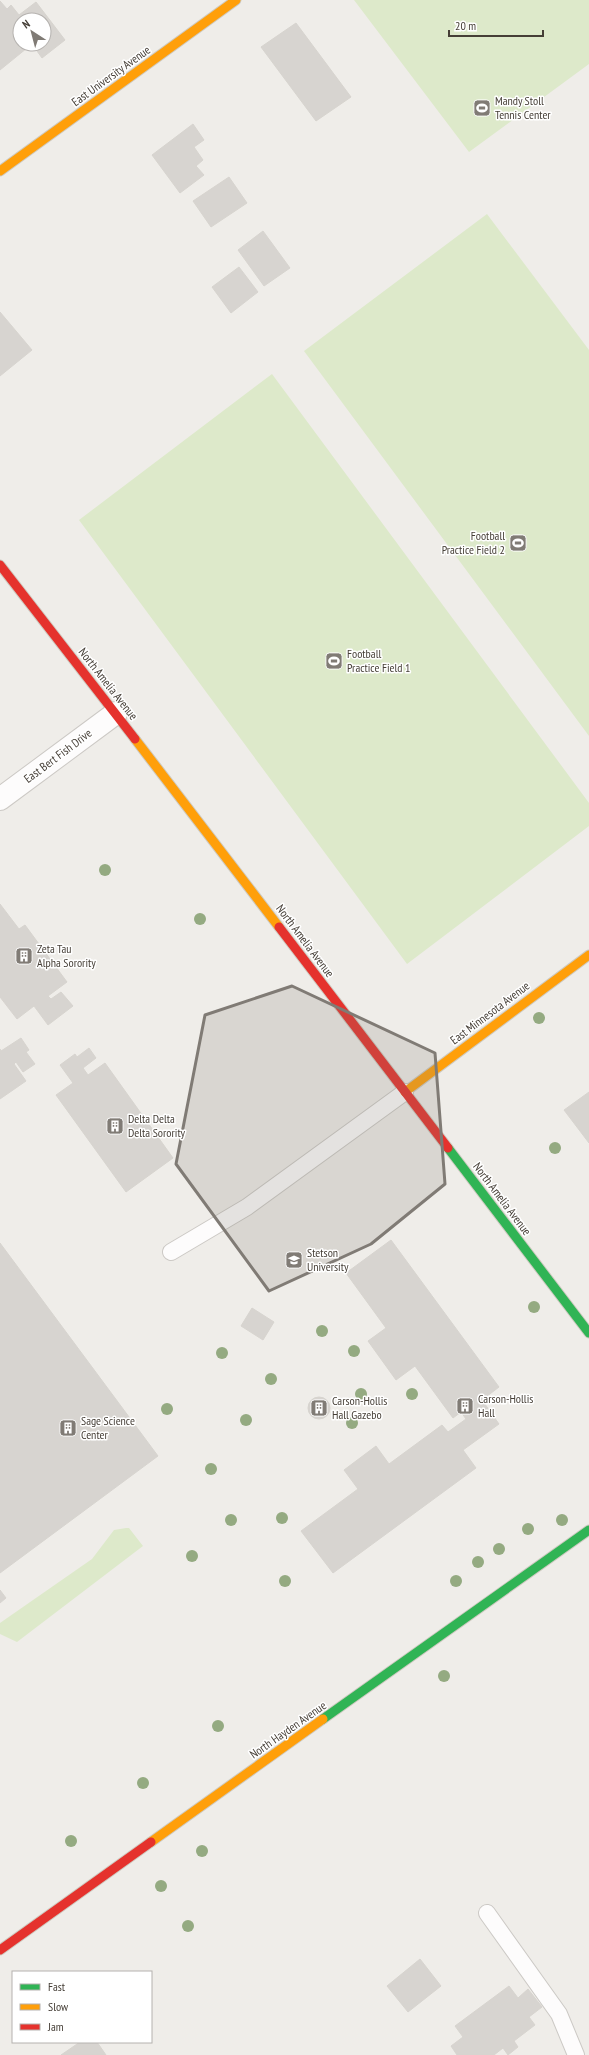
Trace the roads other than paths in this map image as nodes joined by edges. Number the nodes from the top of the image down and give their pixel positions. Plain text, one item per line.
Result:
1 (227, 2) edge
2 (0, 171) edge
3 (0, 565) edge
4 (116, 713) junction
5 (0, 799) edge
6 (589, 955) edge
7 (405, 1092) junction
8 (171, 1252) dead end
9 (589, 1333) edge
10 (589, 1530) edge
11 (487, 1913) dead end
12 (0, 1950) edge
13 (576, 2055) edge

1 - 2 street, East University Avenue
3 - 4 street, North Amelia Avenue
4 - 5 street, East Bert Fish Drive
4 - 7 street, North Amelia Avenue
6 - 7 street, East Minnesota Avenue
7 - 8 lane
7 - 9 street, North Amelia Avenue
10 - 12 street, North Hayden Avenue
11 - 13 lane

